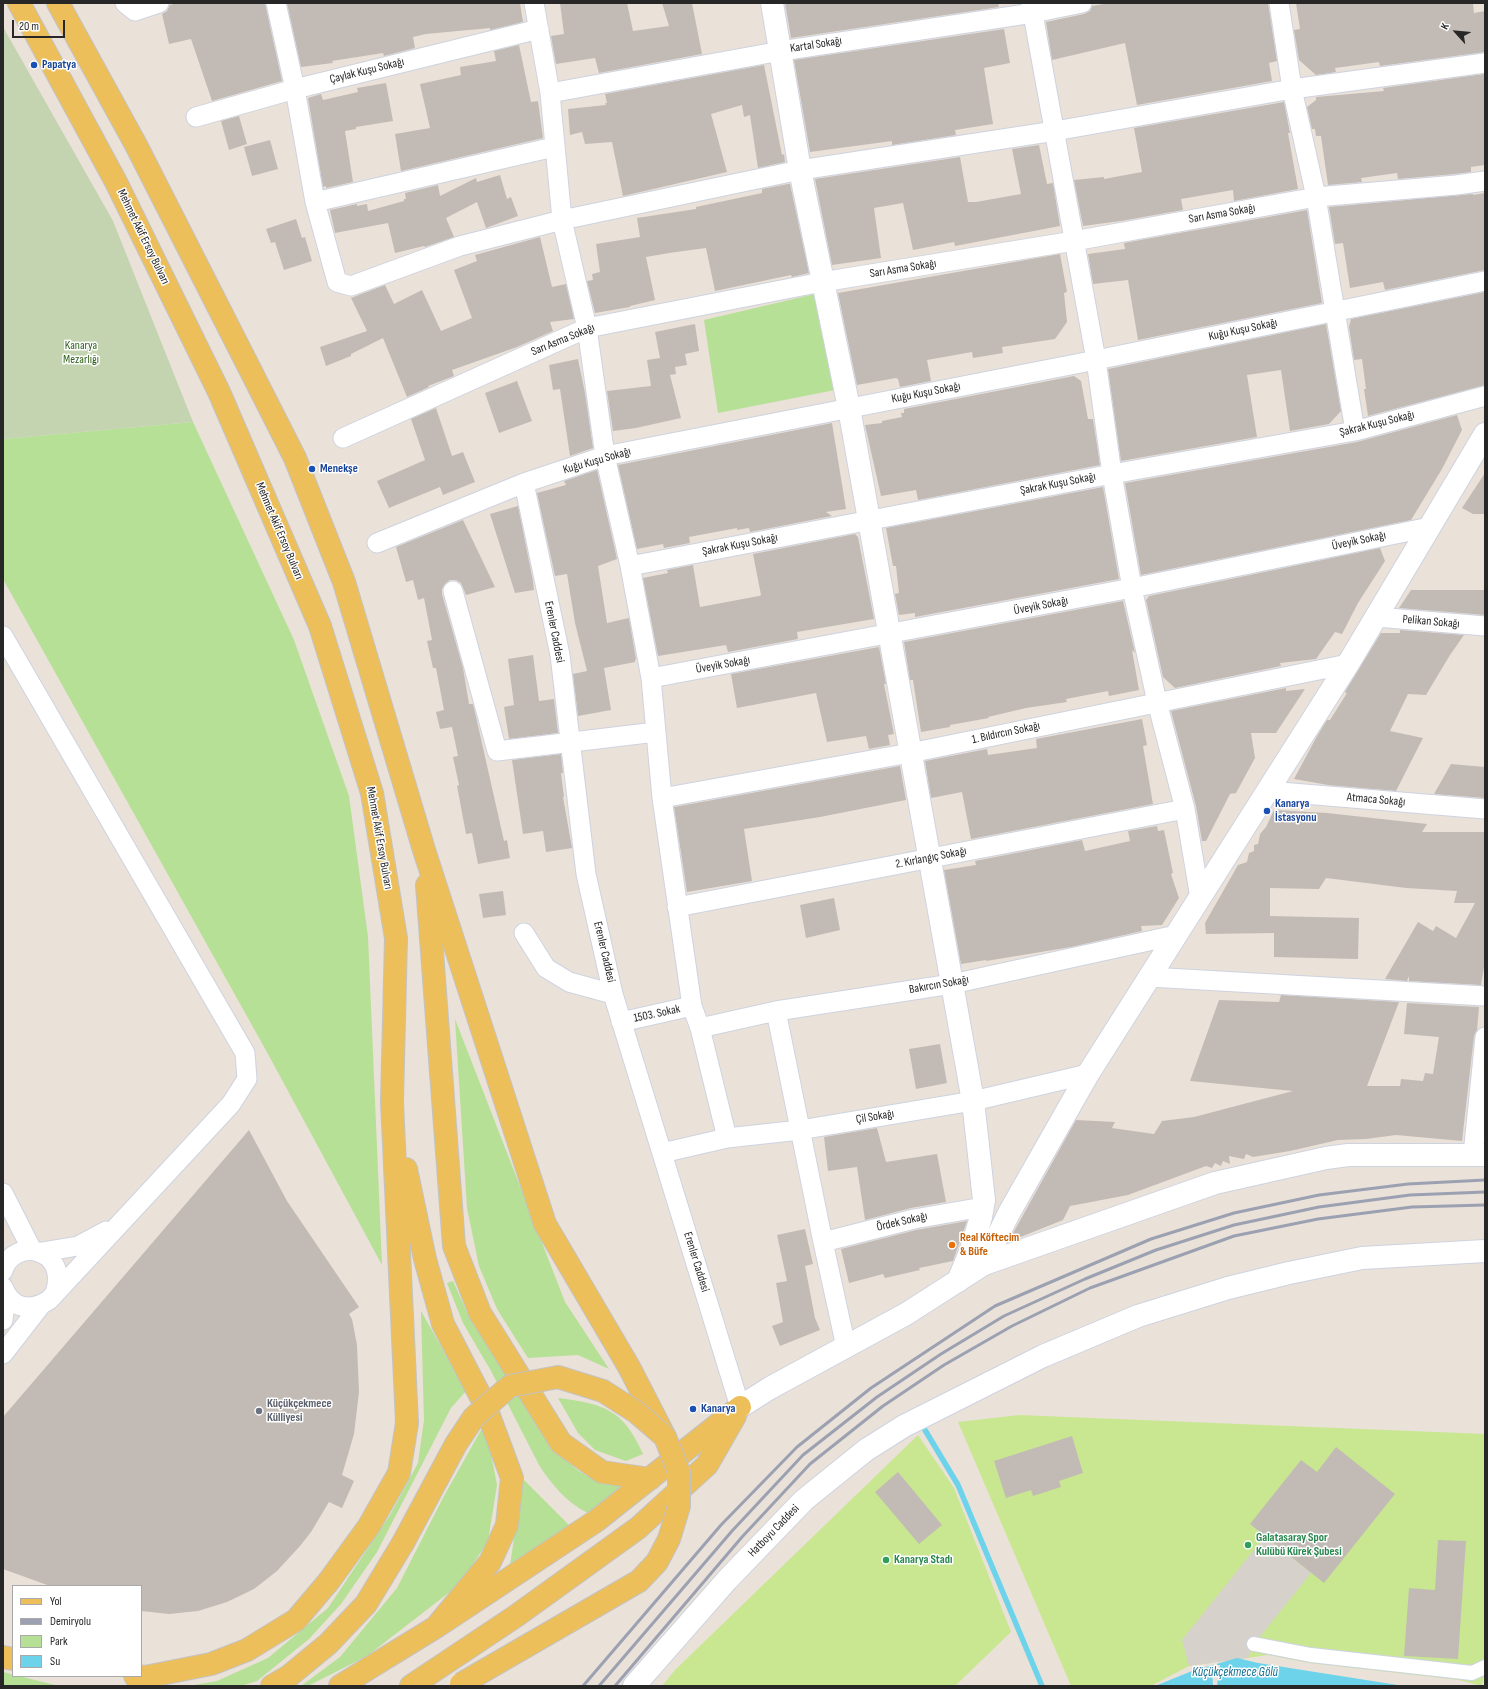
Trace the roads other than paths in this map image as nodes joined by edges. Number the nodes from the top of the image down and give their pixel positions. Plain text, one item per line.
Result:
1 (19, 3) edge
2 (58, 3) edge
3 (126, 3) edge
4 (160, 3) edge
5 (276, 3) edge
6 (534, 3) edge
7 (772, 3) edge
8 (1082, 3) edge
9 (1279, 3) edge
10 (1032, 8) edge
11 (538, 29) junction
12 (781, 51) junction
13 (1485, 63) edge
14 (295, 89) junction
15 (1292, 89) junction
16 (550, 93) junction
17 (196, 117) dead end
18 (1055, 131) junction
19 (554, 147) junction
20 (800, 170) junction
21 (1485, 181) edge
22 (1316, 197) junction
23 (315, 202) junction
24 (562, 220) junction
25 (1074, 241) junction
26 (1485, 281) edge
27 (822, 282) junction
28 (1336, 311) junction
29 (587, 328) junction
30 (1096, 360) junction
31 (1485, 396) edge
32 (848, 408) junction
33 (1355, 431) junction
34 (1485, 434) edge
35 (343, 438) dead end
36 (605, 456) junction
37 (1112, 474) junction
38 (524, 483) junction
39 (869, 521) junction
40 (1430, 526) junction
41 (377, 543) dead end
42 (630, 566) junction
43 (1132, 588) junction
44 (453, 591) dead end
45 (1376, 617) junction
46 (1485, 626) edge
47 (889, 635) junction
48 (3, 636) edge
49 (1348, 664) junction
50 (651, 678) junction
51 (1157, 702) junction
52 (656, 732) junction
53 (570, 743) junction
54 (910, 752) junction
55 (1268, 791) junction
56 (662, 798) junction
57 (1185, 809) junction
58 (1485, 809) edge
59 (424, 850) junction
60 (929, 858) junction
61 (1200, 898) junction
62 (678, 907) junction
63 (524, 933) dead end
64 (1176, 934) junction
65 (1149, 977) junction
66 (952, 984) junction
67 (613, 994) junction
68 (1485, 996) edge
69 (692, 1006) junction
70 (776, 1011) junction
71 (621, 1022) junction
72 (700, 1028) junction
73 (1485, 1037) edge
74 (1088, 1074) junction
75 (973, 1101) junction
76 (392, 1102) junction
77 (800, 1130) junction
78 (727, 1138) junction
79 (662, 1153) junction
80 (1479, 1155) edge
81 (3, 1194) edge
82 (983, 1207) junction
83 (120, 1223) junction
84 (1003, 1224) junction
85 (822, 1242) junction
86 (1025, 1249) junction
87 (37, 1251) junction
88 (1485, 1251) edge
89 (984, 1264) junction
90 (3, 1271) edge
91 (958, 1281) junction
92 (5, 1291) edge
93 (56, 1293) junction
94 (41, 1305) junction
95 (3, 1320) edge
96 (846, 1347) junction
97 (3, 1354) edge
98 (740, 1407) junction
99 (665, 1437) junction
100 (650, 1478) junction
101 (436, 1627) junction
102 (1254, 1644) dead end
103 (1485, 1667) edge
104 (142, 1677) edge
105 (459, 1685) edge
106 (272, 1686) edge
107 (340, 1686) edge
108 (411, 1686) edge
109 (634, 1686) edge

1 - 76 main road, Mehmet Akif Ersoy Bulvarı
2 - 59 main road
3 - 4 street
5 - 14 street
6 - 11 street
7 - 12 street
8 - 10 street, Kartal Sokağı
9 - 15 street
10 - 12 street, Kartal Sokağı
10 - 18 street
11 - 14 street, Çaylak Kuşu Sokağı
11 - 16 street
12 - 16 street, Kartal Sokağı
12 - 20 street
13 - 15 street
14 - 17 street, Çaylak Kuşu Sokağı
14 - 23 street
15 - 18 street
15 - 22 street
16 - 19 street
18 - 20 street
18 - 25 street
19 - 23 street
19 - 24 street
20 - 24 street
20 - 27 street
21 - 22 street, Sarı Asma Sokağı
22 - 25 street, Sarı Asma Sokağı
22 - 28 street
23 - 24 street
24 - 29 street
25 - 27 street, Sarı Asma Sokağı
25 - 30 street
26 - 28 street, Kuğu Kuşu Sokağı
27 - 29 street, Sarı Asma Sokağı
27 - 32 street
28 - 30 street, Kuğu Kuşu Sokağı
28 - 33 street
29 - 35 street, Sarı Asma Sokağı
29 - 36 street
30 - 32 street, Kuğu Kuşu Sokağı
30 - 37 street
31 - 33 street, Şakrak Kuşu Sokağı
32 - 36 street, Kuğu Kuşu Sokağı
32 - 39 street
33 - 37 street, Şakrak Kuşu Sokağı
34 - 40 street
36 - 38 street, Kuğu Kuşu Sokağı
36 - 42 street
37 - 39 street, Şakrak Kuşu Sokağı
37 - 43 street
38 - 41 street, Kuğu Kuşu Sokağı
38 - 53 street, Erenler Caddesi
39 - 42 street, Şakrak Kuşu Sokağı
39 - 47 street
40 - 43 street, Üveyik Sokağı
40 - 45 street
42 - 50 street
43 - 47 street, Üveyik Sokağı
43 - 51 street
44 - 53 street
45 - 46 street, Pelikan Sokağı
45 - 49 street
47 - 50 street, Üveyik Sokağı
47 - 54 street
48 - 83 street
49 - 51 street, 1. Bıldırcın Sokağı
49 - 55 street
50 - 52 street
51 - 54 street, 1. Bıldırcın Sokağı
51 - 57 street
52 - 53 street
52 - 56 street
53 - 67 street, Erenler Caddesi
54 - 56 street, 1. Bıldırcın Sokağı
54 - 60 street
55 - 58 street, Atmaca Sokağı
55 - 61 street
56 - 62 street
57 - 60 street, 2. Kırlangıç Sokağı
57 - 61 street
59 - 99 main road
59 - 100 main road
60 - 62 street, 2. Kırlangıç Sokağı
60 - 66 street
61 - 64 street
62 - 69 street
63 - 67 street
64 - 65 street
64 - 66 street, Bakırcın Sokağı
65 - 68 street
65 - 74 street
66 - 70 street, Bakırcın Sokağı
66 - 75 street
67 - 71 street, Erenler Caddesi
69 - 71 street, 1503. Sokak
69 - 72 street
70 - 72 street, Bakırcın Sokağı
70 - 77 street
71 - 79 street, Erenler Caddesi
72 - 78 street
73 - 80 street
74 - 75 street, Çil Sokağı
74 - 84 street
75 - 77 street, Çil Sokağı
75 - 82 street
76 - 101 main road
76 - 104 main road
77 - 78 street, Çil Sokağı
77 - 85 street
78 - 79 street, Çil Sokağı
79 - 98 street, Erenler Caddesi
80 - 86 street
81 - 87 street
82 - 85 street, Ördek Sokağı
82 - 91 street
83 - 87 street
83 - 93 street
84 - 86 street
84 - 89 street
85 - 96 street
86 - 89 street
87 - 90 street
87 - 93 street
88 - 109 street, Hatboyu Caddesi
89 - 91 street
91 - 96 street
92 - 94 street
92 - 95 street
93 - 94 street
94 - 97 street
96 - 98 street
98 - 100 main road
98 - 108 main road
99 - 105 main road, bridge
99 - 106 main road, bridge
100 - 101 main road
101 - 107 main road
102 - 103 street

